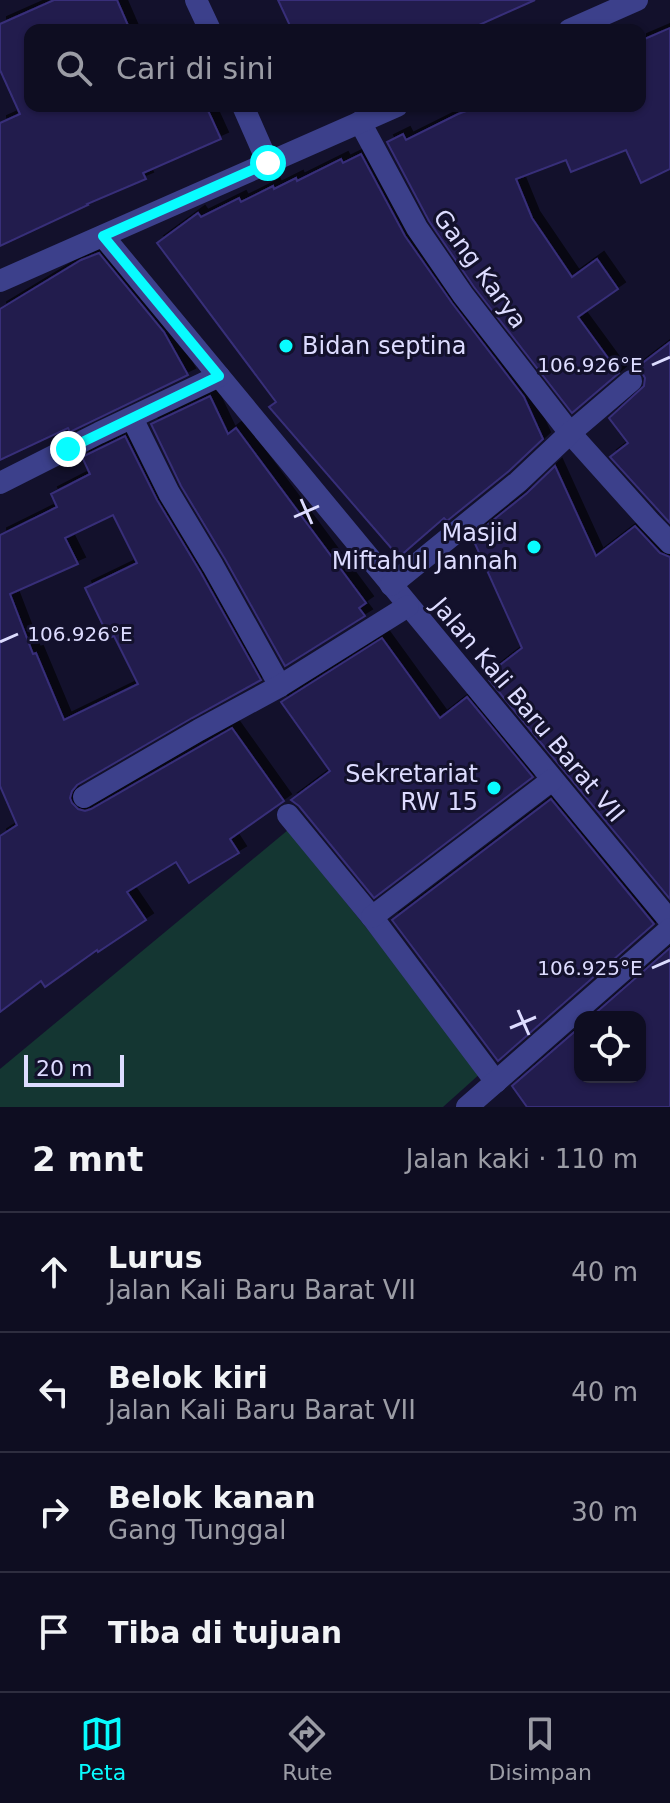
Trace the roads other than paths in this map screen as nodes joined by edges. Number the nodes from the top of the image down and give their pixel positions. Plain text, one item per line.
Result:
1 (196, 0) edge
2 (637, 0) edge
3 (207, 24) edge
4 (583, 24) edge
5 (246, 112) edge
6 (383, 112) edge
7 (360, 122) junction
8 (268, 163) junction
9 (103, 236) junction
10 (0, 281) edge
11 (219, 376) junction
12 (631, 381) dead end
13 (132, 418) junction
14 (570, 433) junction
15 (0, 483) edge
16 (670, 543) edge
17 (391, 585) junction
18 (408, 606) junction
19 (280, 686) junction
20 (552, 780) junction
21 (84, 797) dead end
22 (288, 815) dead end
23 (372, 917) junction
24 (670, 921) edge
25 (670, 929) edge
26 (496, 1082) junction
27 (467, 1107) edge

1 - 3 street
2 - 4 street
5 - 8 street
6 - 7 street
7 - 8 street
7 - 14 street, Gang Karya
8 - 9 street
9 - 10 street
9 - 11 street, Jalan Kali Baru Barat VII
11 - 13 street
11 - 17 street, Jalan Kali Baru Barat VII
12 - 14 street
13 - 15 street
13 - 19 street
14 - 16 street, Gang Karya
14 - 17 street
17 - 18 street, Jalan Kali Baru Barat VII
18 - 19 street
18 - 20 street, Jalan Kali Baru Barat VII
19 - 21 street
20 - 23 street
20 - 24 street, Jalan Kali Baru Barat VII
22 - 23 street
23 - 26 street
25 - 26 street
26 - 27 street

